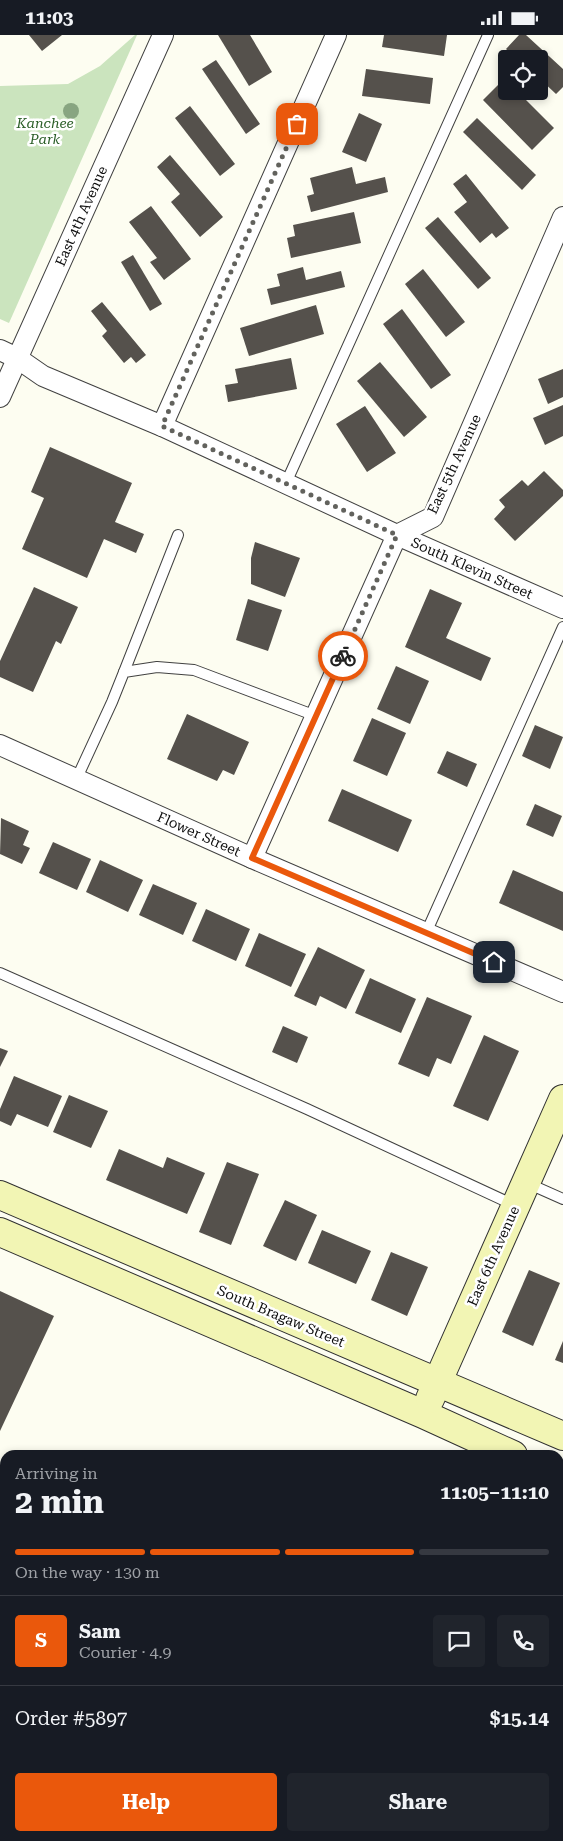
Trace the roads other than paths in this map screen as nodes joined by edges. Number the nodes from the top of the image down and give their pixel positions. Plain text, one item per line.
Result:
1 (163, 35) edge
2 (336, 35) edge
3 (488, 35) edge
4 (563, 217) edge
5 (9, 354) edge
6 (0, 397) edge
7 (162, 426) junction
8 (286, 483) junction
9 (178, 535) dead end
10 (397, 535) junction
11 (563, 608) edge
12 (563, 627) edge
13 (124, 672) junction
14 (316, 716) junction
15 (0, 745) edge
16 (76, 780) junction
17 (252, 858) junction
18 (426, 933) junction
19 (0, 973) edge
20 (563, 992) edge
21 (563, 1099) edge
22 (521, 1194) junction
23 (0, 1195) edge
24 (563, 1199) edge
25 (0, 1232) edge
26 (437, 1383) junction
27 (423, 1414) junction
28 (563, 1436) edge
29 (502, 1450) edge

1 - 5 street, East 4th Avenue
2 - 7 street
3 - 8 lane
4 - 10 street, East 5th Avenue
5 - 6 street, East 4th Avenue
5 - 7 street, South Klevin Street
7 - 8 street, South Klevin Street
8 - 10 street, South Klevin Street
9 - 13 lane
10 - 11 street, South Klevin Street
10 - 14 street
12 - 18 lane
13 - 14 lane
13 - 16 lane
14 - 17 street
15 - 16 street, Flower Street
16 - 17 street, Flower Street
17 - 18 street, Flower Street
18 - 20 street, Flower Street
19 - 22 lane
21 - 22 main road, East 6th Avenue
22 - 24 lane
22 - 26 main road, East 6th Avenue
23 - 26 main road, South Bragaw Street
25 - 27 main road
26 - 27 main road, East 6th Avenue
26 - 28 main road, South Bragaw Street
27 - 29 main road

